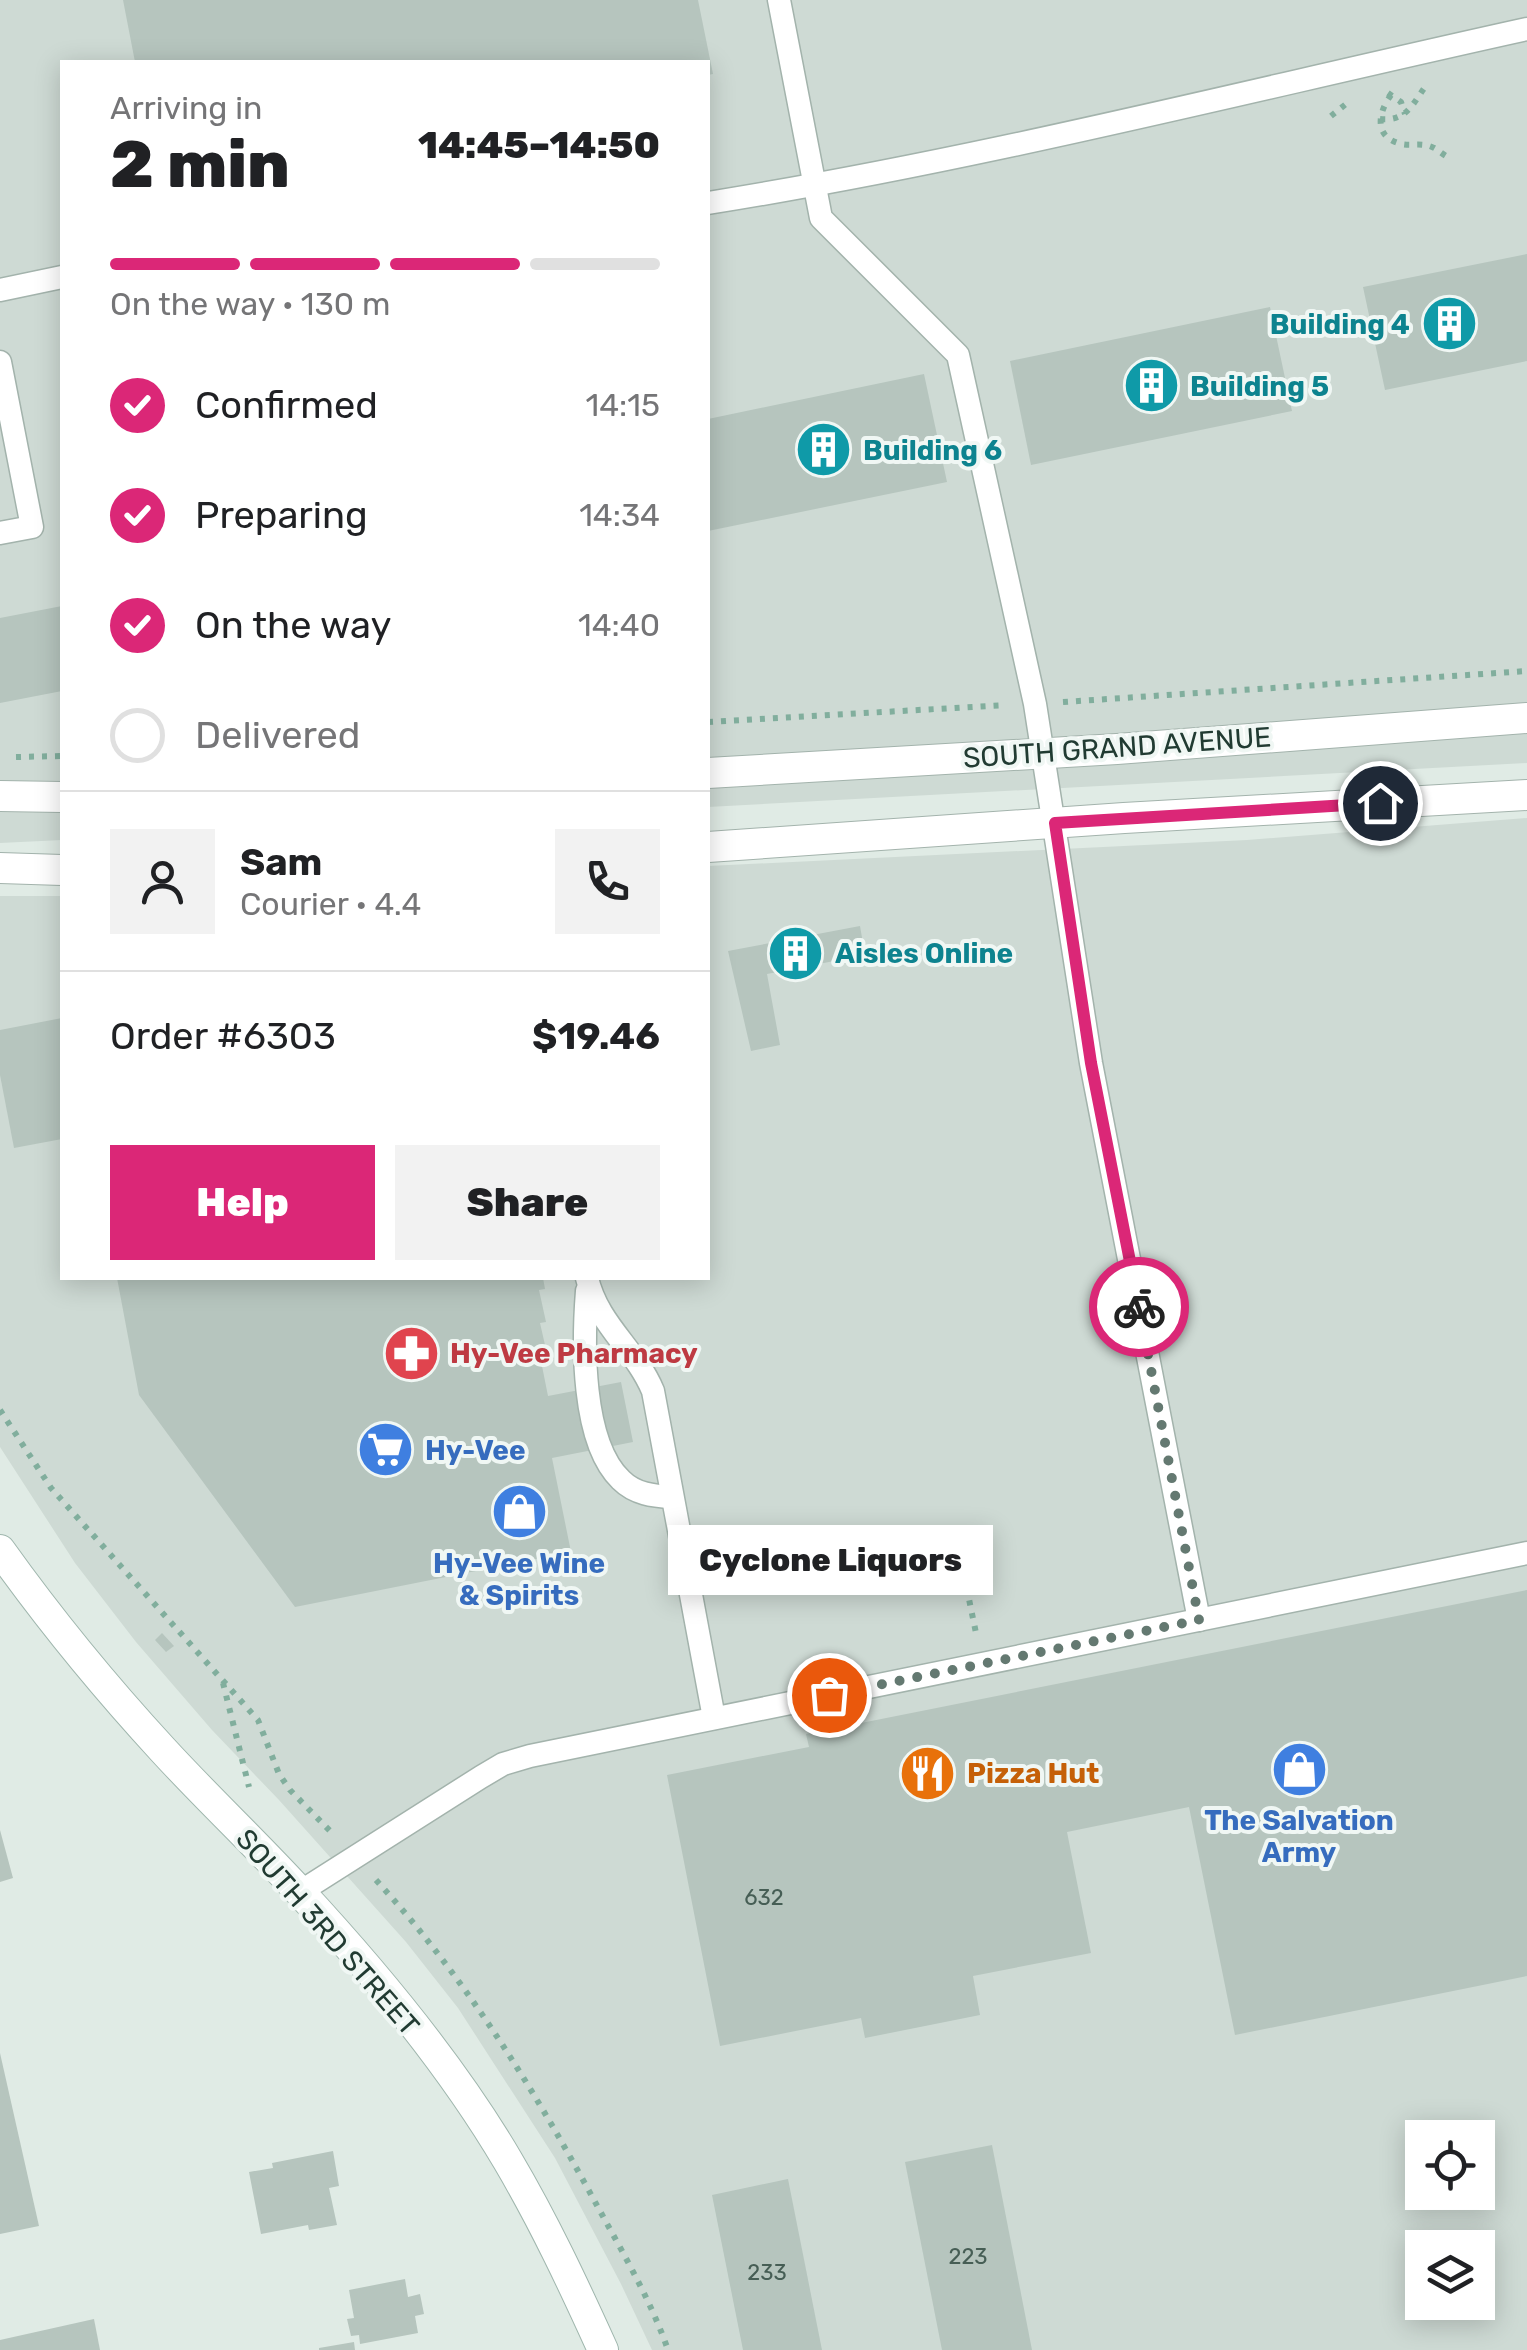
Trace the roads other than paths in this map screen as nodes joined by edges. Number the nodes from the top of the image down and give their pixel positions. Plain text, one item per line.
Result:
1 (779, 0) edge
2 (1527, 28) edge
3 (813, 186) junction
4 (710, 202) edge
5 (60, 277) edge
6 (0, 290) edge
7 (0, 362) edge
8 (0, 533) edge
9 (1527, 718) edge
10 (1043, 752) junction
11 (710, 773) edge
12 (1527, 795) edge
13 (0, 796) edge
14 (60, 798) edge
15 (1055, 823) junction
16 (710, 847) edge
17 (0, 868) edge
18 (60, 870) edge
19 (587, 1280) edge
20 (672, 1496) junction
21 (0, 1550) edge
22 (1527, 1553) edge
23 (1199, 1620) junction
24 (714, 1718) junction
25 (300, 1892) junction
26 (603, 2350) edge

1 - 3 lane
2 - 3 lane
3 - 4 lane
3 - 10 lane
5 - 6 lane
7 - 8 lane
9 - 10 street, SOUTH GRAND AVENUE
10 - 11 street, SOUTH GRAND AVENUE
10 - 15 lane
12 - 15 street
13 - 14 street
15 - 16 street
15 - 23 lane
17 - 18 street
19 - 20 lane
19 - 20 lane
20 - 24 lane
21 - 25 street, SOUTH 3RD STREET
22 - 23 lane
23 - 24 lane
24 - 25 lane
25 - 26 street, SOUTH 3RD STREET

